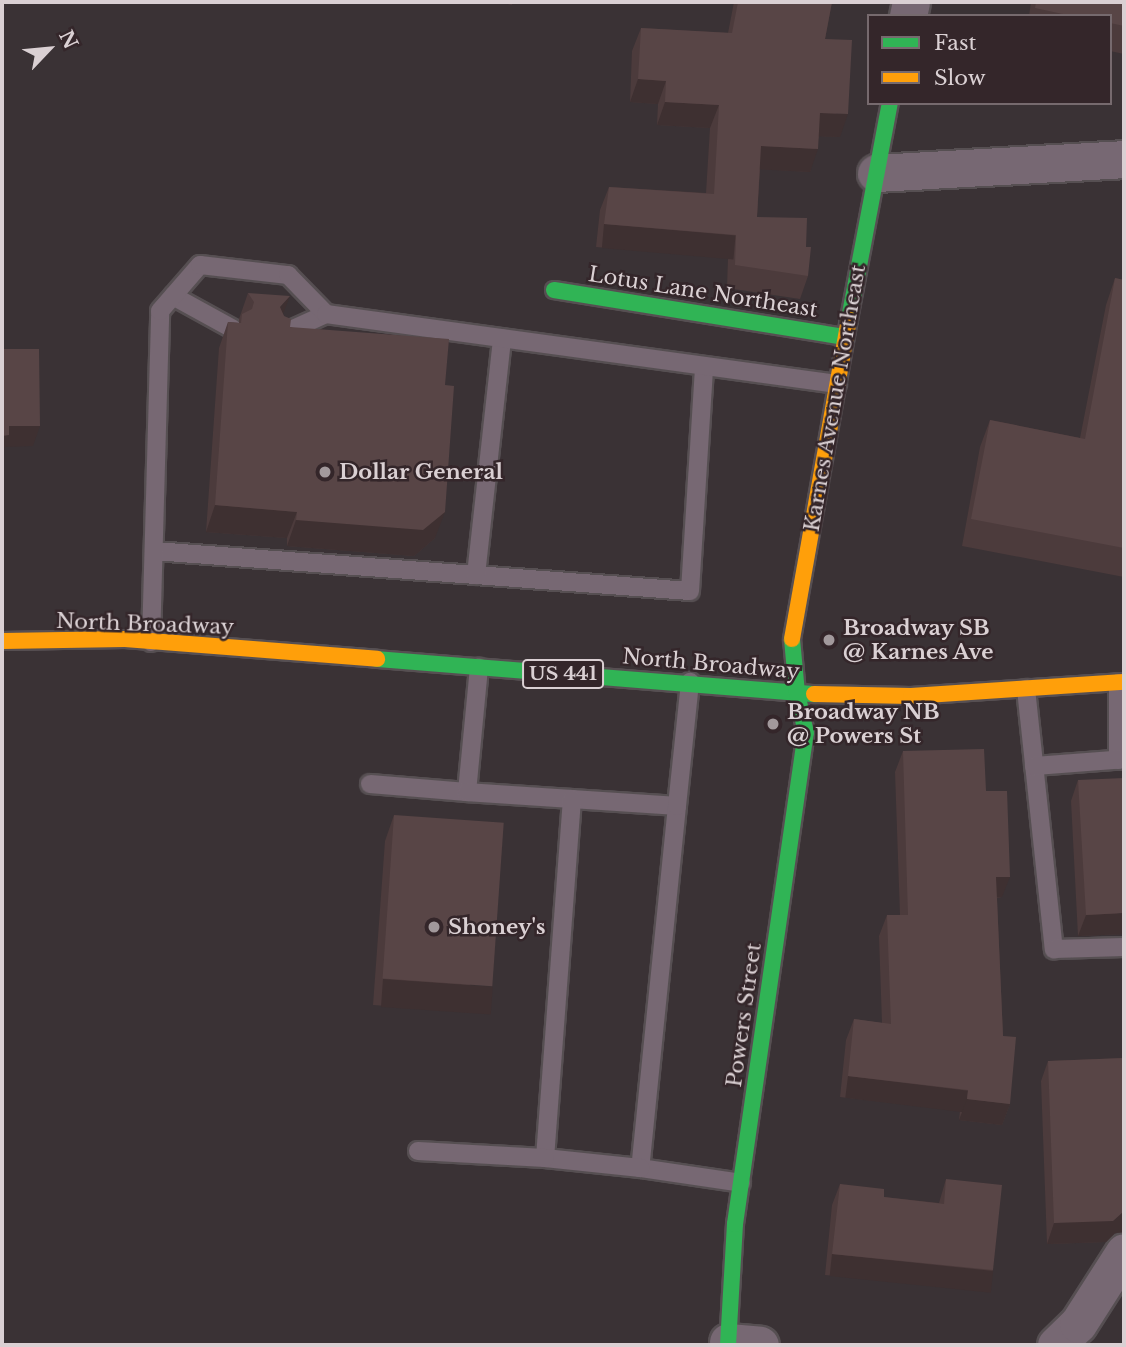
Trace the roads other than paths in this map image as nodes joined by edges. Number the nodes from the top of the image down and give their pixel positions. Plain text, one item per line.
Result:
1 (890, 105) edge
2 (1124, 159) edge
3 (876, 173) junction
4 (554, 289) dead end
5 (173, 296) junction
6 (326, 314) junction
7 (233, 329) edge
8 (282, 334) edge
9 (845, 337) junction
10 (502, 338) junction
11 (704, 366) junction
12 (837, 384) junction
13 (154, 551) junction
14 (477, 575) junction
15 (2, 641) edge
16 (150, 642) junction
17 (479, 668) junction
18 (690, 682) junction
19 (1121, 682) edge
20 (1026, 689) junction
21 (797, 693) junction
22 (1121, 759) edge
23 (1034, 766) junction
24 (370, 785) dead end
25 (467, 792) junction
26 (572, 799) junction
27 (677, 806) junction
28 (1124, 947) edge
29 (418, 1152) dead end
30 (545, 1158) junction
31 (640, 1168) junction
32 (741, 1183) junction
33 (1124, 1252) edge
34 (739, 1344) edge
35 (1056, 1345) edge

1 - 3 street, Karnes Avenue Northeast
2 - 3 street
3 - 9 street, Karnes Avenue Northeast
4 - 9 street, Lotus Lane Northeast
5 - 6 lane
5 - 7 lane
5 - 13 lane
6 - 8 lane
6 - 10 lane
9 - 12 street, Karnes Avenue Northeast
10 - 11 lane
10 - 14 lane
11 - 12 lane
11 - 14 lane
12 - 21 street, Karnes Avenue Northeast
13 - 14 lane
13 - 16 lane
15 - 16 street, North Broadway / US 441
16 - 17 street, North Broadway / US 441
17 - 18 street, North Broadway / US 441
17 - 25 lane
18 - 21 street, North Broadway / US 441
18 - 27 lane
19 - 20 street, North Broadway / US 441
19 - 22 lane
20 - 21 street, North Broadway / US 441
20 - 23 lane
21 - 32 street, Powers Street
22 - 23 lane
23 - 28 lane
24 - 25 lane
25 - 26 lane
26 - 27 lane
26 - 30 lane
27 - 31 lane
29 - 30 lane
30 - 31 lane
31 - 32 lane
32 - 34 street, Powers Street
33 - 35 street

